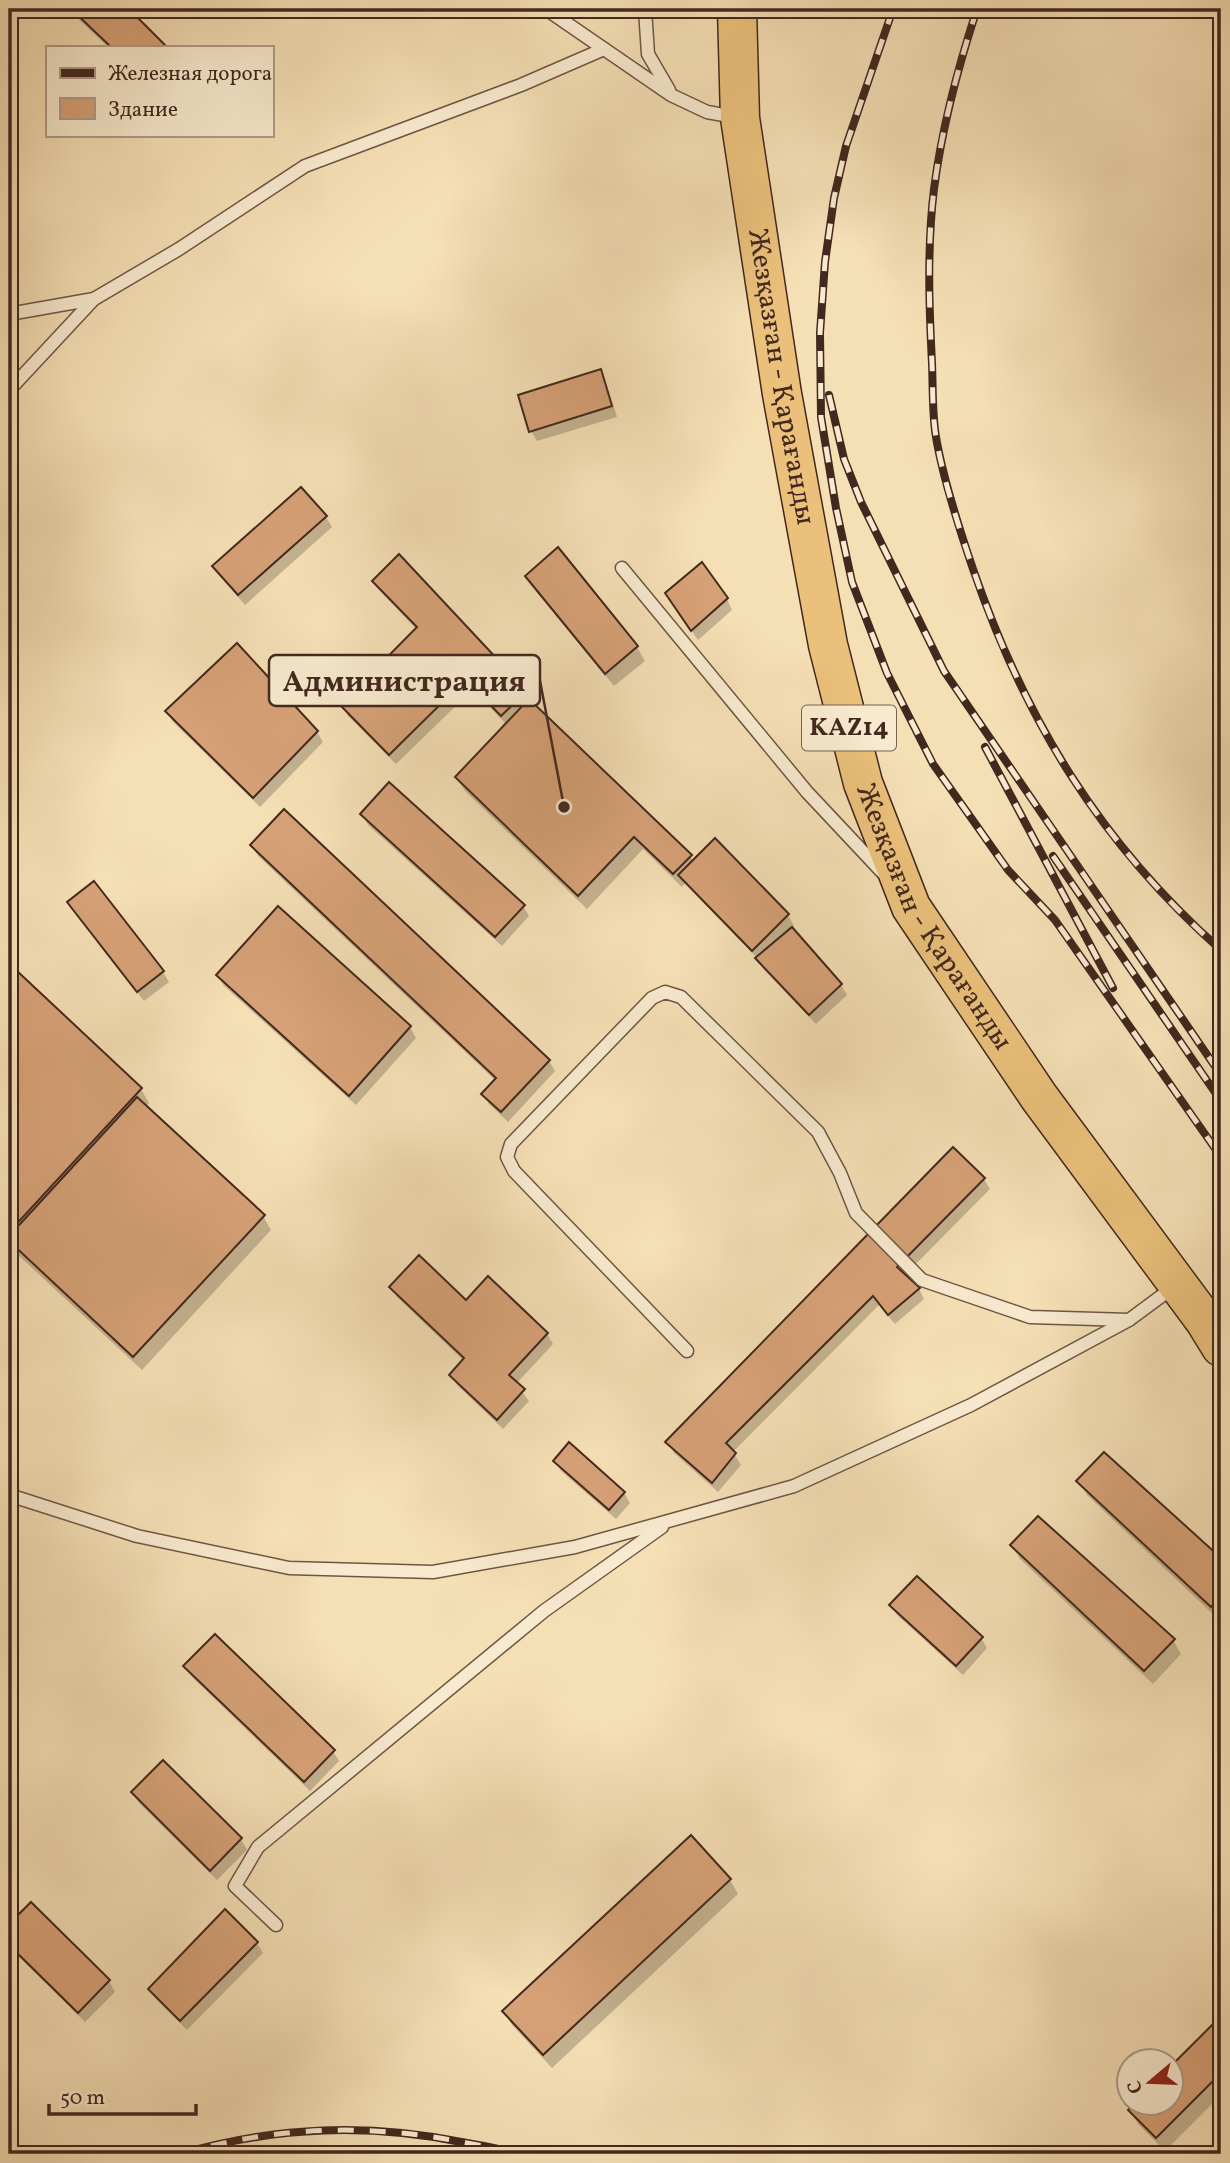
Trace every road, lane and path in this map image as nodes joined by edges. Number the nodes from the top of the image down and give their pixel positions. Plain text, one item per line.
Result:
1 (546, 9) edge
2 (645, 9) edge
3 (737, 9) edge
4 (604, 49) junction
5 (671, 95) junction
6 (740, 118) junction
7 (94, 299) junction
8 (9, 314) edge
9 (9, 394) edge
10 (622, 568) dead end
11 (908, 899) junction
12 (1178, 1284) junction
13 (1129, 1320) junction
14 (1221, 1347) edge
15 (687, 1351) dead end
16 (9, 1494) edge
17 (671, 1520) junction
18 (276, 1925) dead end

1 - 4 lane
2 - 5 lane
3 - 6 highway, Жезқазған - Қарағанды / KAZ14
4 - 5 lane
4 - 7 lane
5 - 6 lane
6 - 11 highway, Жезқазған - Қарағанды / KAZ14
7 - 8 lane
7 - 9 lane
10 - 11 lane
11 - 12 highway, Жезқазған - Қарағанды / KAZ14
12 - 13 lane
12 - 14 highway, Жезқазған - Қарағанды / KAZ14
13 - 15 lane
13 - 17 lane
16 - 17 lane
17 - 18 lane

